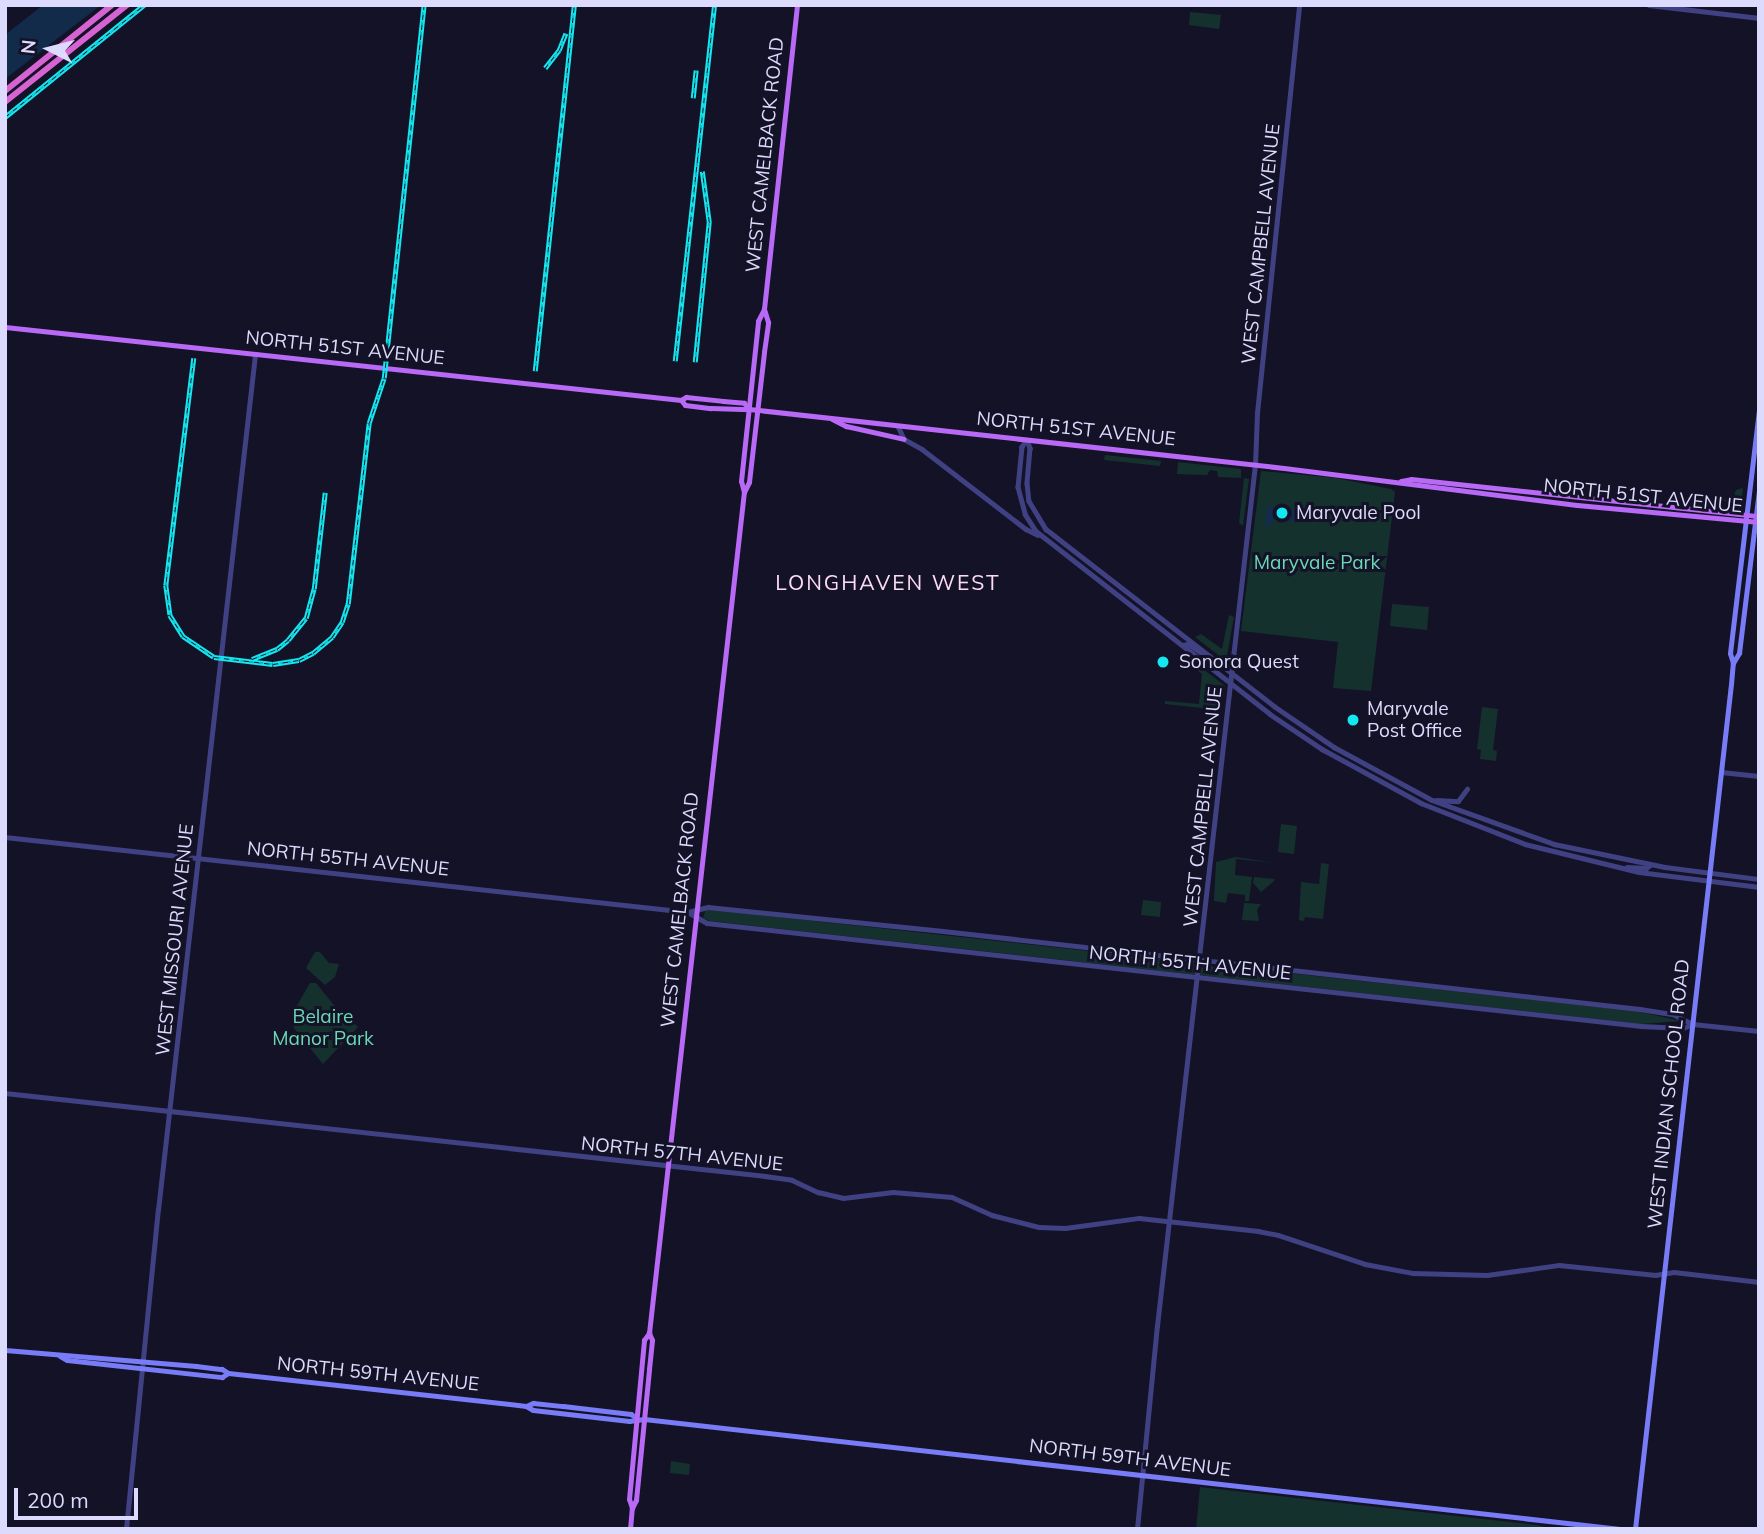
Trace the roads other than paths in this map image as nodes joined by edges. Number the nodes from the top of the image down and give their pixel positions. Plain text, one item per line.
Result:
1 (112, 5) edge
2 (127, 5) edge
3 (797, 5) edge
4 (1299, 5) edge
5 (1649, 5) edge
6 (1759, 19) edge
7 (5, 91) edge
8 (5, 102) edge
9 (5, 327) edge
10 (255, 354) junction
11 (753, 409) junction
12 (1759, 410) edge
13 (829, 417) junction
14 (898, 425) junction
15 (904, 439) junction
16 (1027, 439) junction
17 (1255, 465) junction
18 (1400, 481) junction
19 (1759, 489) edge
20 (1745, 515) junction
21 (1757, 520) edge
22 (1744, 522) junction
23 (1041, 535) junction
24 (1163, 620) junction
25 (1163, 631) junction
26 (1182, 645) junction
27 (1213, 658) junction
28 (1733, 663) junction
29 (1232, 672) junction
30 (1231, 682) junction
31 (1721, 772) junction
32 (1759, 776) edge
33 (1467, 789) dead end
34 (1432, 800) junction
35 (5, 837) edge
36 (198, 857) junction
37 (1650, 865) junction
38 (1619, 868) junction
39 (1709, 873) junction
40 (1759, 879) edge
41 (1708, 881) junction
42 (1759, 887) edge
43 (697, 907) junction
44 (688, 912) junction
45 (695, 919) junction
46 (1199, 961) junction
47 (1197, 978) junction
48 (1692, 1024) junction
49 (1759, 1031) edge
50 (5, 1093) edge
51 (169, 1111) junction
52 (668, 1165) junction
53 (1170, 1221) junction
54 (1666, 1274) junction
55 (1759, 1282) edge
56 (649, 1333) junction
57 (5, 1350) edge
58 (60, 1356) junction
59 (142, 1361) junction
60 (141, 1368) junction
61 (228, 1373) junction
62 (636, 1418) junction
63 (644, 1419) junction
64 (1141, 1475) junction
65 (632, 1508) junction
66 (126, 1529) edge
67 (630, 1529) edge
68 (1136, 1529) edge
69 (1620, 1529) edge
70 (1635, 1529) edge

1 - 7 highway
2 - 8 highway
3 - 11 main road, WEST CAMELBACK ROAD
4 - 17 street, WEST CAMPBELL AVENUE
5 - 6 street
9 - 10 main road, NORTH 51ST AVENUE
10 - 11 main road, NORTH 51ST AVENUE
10 - 36 street, WEST MISSOURI AVENUE
11 - 13 main road, NORTH 51ST AVENUE
11 - 43 main road, WEST CAMELBACK ROAD
12 - 20 main road, WEST INDIAN SCHOOL ROAD
13 - 14 main road, NORTH 51ST AVENUE
13 - 15 main road
14 - 15 street
14 - 16 main road, NORTH 51ST AVENUE
15 - 23 street
16 - 17 main road, NORTH 51ST AVENUE
16 - 23 street
16 - 24 street
17 - 18 main road, NORTH 51ST AVENUE
17 - 29 street, WEST CAMPBELL AVENUE
18 - 20 main road, NORTH 51ST AVENUE
18 - 22 main road, NORTH 51ST AVENUE
19 - 21 main road, WEST INDIAN SCHOOL ROAD
20 - 21 main road, NORTH 51ST AVENUE
20 - 22 main road, WEST INDIAN SCHOOL ROAD
21 - 22 main road, NORTH 51ST AVENUE
21 - 28 main road, WEST INDIAN SCHOOL ROAD
22 - 28 main road, WEST INDIAN SCHOOL ROAD
23 - 25 street
24 - 25 street
24 - 27 street
25 - 26 street
26 - 27 street
26 - 30 street
27 - 29 street
28 - 31 main road, WEST INDIAN SCHOOL ROAD
29 - 30 street, WEST CAMPBELL AVENUE
29 - 34 street
30 - 38 street
30 - 46 street, WEST CAMPBELL AVENUE
31 - 32 street
31 - 39 main road, WEST INDIAN SCHOOL ROAD
33 - 34 street
34 - 37 street
35 - 36 street, NORTH 55TH AVENUE
36 - 44 street, NORTH 55TH AVENUE
36 - 51 street, WEST MISSOURI AVENUE
37 - 38 street
37 - 39 street
38 - 41 street
39 - 40 street
39 - 41 main road, WEST INDIAN SCHOOL ROAD
41 - 42 street
41 - 48 main road, WEST INDIAN SCHOOL ROAD
43 - 44 street
43 - 45 main road, WEST CAMELBACK ROAD
43 - 46 street, NORTH 55TH AVENUE
44 - 45 street
45 - 47 street, NORTH 55TH AVENUE
45 - 52 main road, WEST CAMELBACK ROAD
46 - 47 street, WEST CAMPBELL AVENUE
46 - 48 street, NORTH 55TH AVENUE
47 - 48 street, NORTH 55TH AVENUE
47 - 53 street, WEST CAMPBELL AVENUE
48 - 49 street, NORTH 55TH AVENUE
48 - 54 main road, WEST INDIAN SCHOOL ROAD
50 - 51 street, NORTH 57TH AVENUE
51 - 52 street, NORTH 57TH AVENUE
51 - 59 street, WEST MISSOURI AVENUE
52 - 53 street, NORTH 57TH AVENUE
52 - 56 main road, WEST CAMELBACK ROAD
53 - 54 street, NORTH 57TH AVENUE
53 - 64 street, WEST CAMPBELL AVENUE
54 - 55 street, NORTH 57TH AVENUE
54 - 70 main road, WEST INDIAN SCHOOL ROAD
56 - 62 main road, WEST CAMELBACK ROAD
56 - 63 main road, WEST CAMELBACK ROAD
57 - 58 main road, NORTH 59TH AVENUE
58 - 59 main road, NORTH 59TH AVENUE
58 - 60 main road, NORTH 59TH AVENUE
59 - 60 street, WEST MISSOURI AVENUE
59 - 61 main road, NORTH 59TH AVENUE
60 - 61 main road, NORTH 59TH AVENUE
60 - 66 street, WEST MISSOURI AVENUE
61 - 62 main road, NORTH 59TH AVENUE
62 - 63 main road, NORTH 59TH AVENUE
62 - 65 main road, WEST CAMELBACK ROAD
63 - 64 main road, NORTH 59TH AVENUE
63 - 65 main road, WEST CAMELBACK ROAD
64 - 68 street, WEST CAMPBELL AVENUE
64 - 69 main road, NORTH 59TH AVENUE
65 - 67 main road, WEST CAMELBACK ROAD

